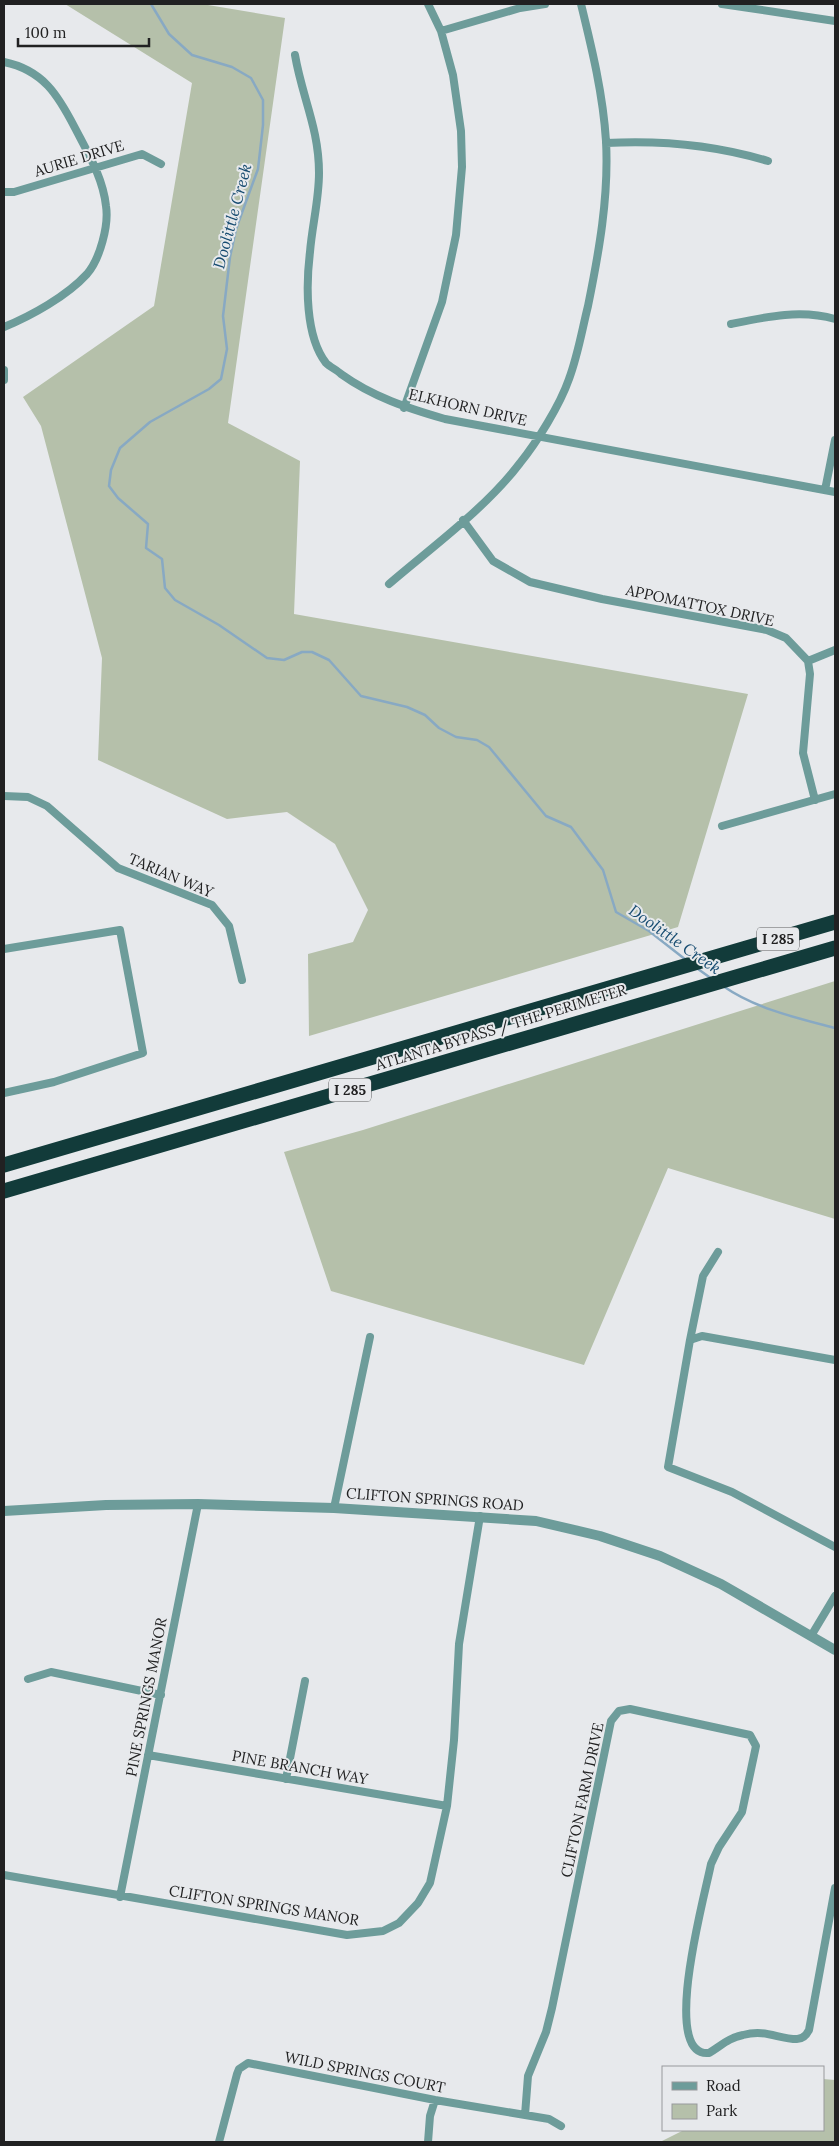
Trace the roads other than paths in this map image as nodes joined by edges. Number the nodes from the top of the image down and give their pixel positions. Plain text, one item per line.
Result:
1 (428, 4) edge
2 (545, 4) edge
3 (580, 4) edge
4 (722, 4) edge
5 (835, 21) edge
6 (441, 31) junction
7 (295, 55) dead end
8 (4, 62) edge
9 (606, 143) junction
10 (768, 161) dead end
11 (161, 164) dead end
12 (96, 168) junction
13 (4, 192) edge
14 (835, 319) edge
15 (731, 324) dead end
16 (4, 326) edge
17 (4, 370) edge
18 (4, 380) edge
19 (404, 408) junction
20 (538, 437) junction
21 (835, 440) edge
22 (825, 490) junction
23 (835, 492) edge
24 (463, 520) junction
25 (390, 584) dead end
26 (835, 650) edge
27 (808, 661) junction
28 (835, 794) edge
29 (4, 796) edge
30 (815, 800) junction
31 (722, 826) dead end
32 (835, 922) edge
33 (835, 948) edge
34 (4, 949) edge
35 (242, 980) dead end
36 (4, 1093) edge
37 (4, 1165) edge
38 (4, 1191) edge
39 (718, 1252) dead end
40 (370, 1337) dead end
41 (690, 1340) junction
42 (835, 1360) edge
43 (198, 1504) junction
44 (334, 1508) junction
45 (4, 1511) edge
46 (480, 1516) junction
47 (835, 1547) edge
48 (835, 1596) edge
49 (811, 1636) junction
50 (835, 1650) edge
51 (28, 1679) dead end
52 (305, 1681) dead end
53 (161, 1695) junction
54 (148, 1755) junction
55 (286, 1779) junction
56 (447, 1806) junction
57 (4, 1875) edge
58 (835, 1888) edge
59 (120, 1897) junction
60 (435, 2100) junction
61 (525, 2115) junction
62 (561, 2126) dead end
63 (219, 2142) edge
64 (428, 2142) edge

1 - 6 street
2 - 6 street
3 - 9 street
4 - 5 street
6 - 19 street
7 - 19 street, ELKHORN DRIVE
8 - 12 street
9 - 10 street
9 - 20 street
11 - 12 street, AURIE DRIVE
12 - 13 street, AURIE DRIVE
12 - 16 street
14 - 15 street
17 - 18 street
19 - 20 street, ELKHORN DRIVE
20 - 22 street, ELKHORN DRIVE
20 - 24 street
21 - 22 street
22 - 23 street, ELKHORN DRIVE
24 - 25 street
24 - 27 street, APPOMATTOX DRIVE
26 - 27 street
27 - 30 street
28 - 30 street
29 - 35 street, TARIAN WAY
30 - 31 street
32 - 37 highway, ATLANTA BYPASS / THE PERIMETER / I 285
33 - 38 highway, ATLANTA BYPASS / THE PERIMETER / I 285
34 - 36 street
39 - 41 street
40 - 44 street
41 - 42 street
41 - 47 street
43 - 44 street, CLIFTON SPRINGS ROAD
43 - 45 street, CLIFTON SPRINGS ROAD
43 - 53 street, PINE SPRINGS MANOR
44 - 46 street, CLIFTON SPRINGS ROAD
46 - 49 street, CLIFTON SPRINGS ROAD
46 - 56 street, CLIFTON SPRINGS MANOR
48 - 49 street
49 - 50 street, CLIFTON SPRINGS ROAD
51 - 53 street
52 - 55 street
53 - 54 street, PINE SPRINGS MANOR
54 - 55 street, PINE BRANCH WAY
54 - 59 street, PINE SPRINGS MANOR
55 - 56 street, PINE BRANCH WAY
56 - 59 street, CLIFTON SPRINGS MANOR
57 - 59 street, CLIFTON SPRINGS MANOR
58 - 61 street, CLIFTON FARM DRIVE
60 - 61 street, WILD SPRINGS COURT
60 - 63 street, WILD SPRINGS COURT
60 - 64 street
61 - 62 street, WILD SPRINGS COURT

